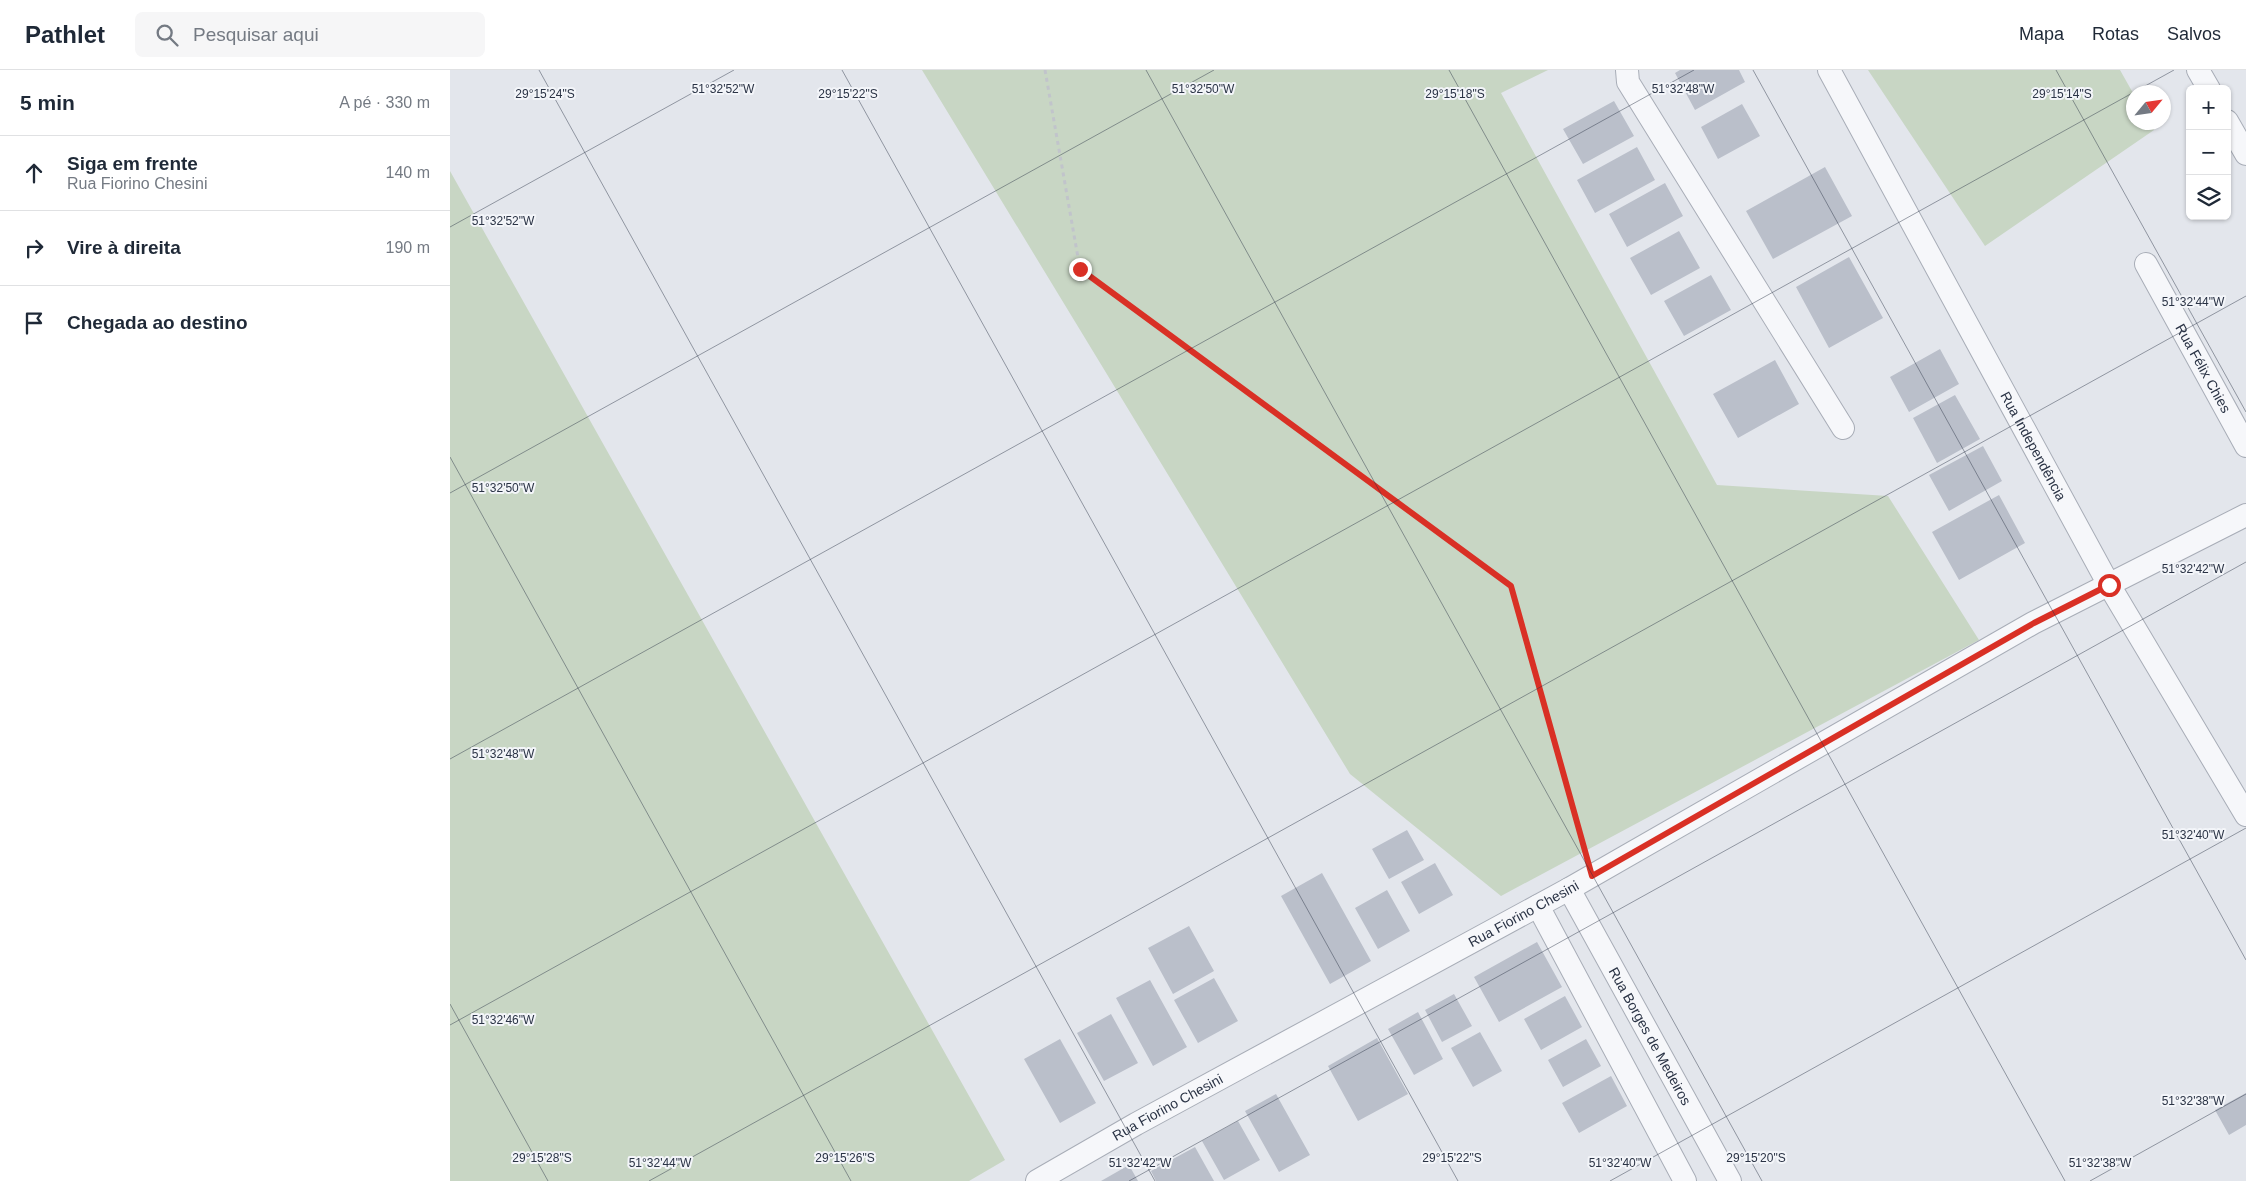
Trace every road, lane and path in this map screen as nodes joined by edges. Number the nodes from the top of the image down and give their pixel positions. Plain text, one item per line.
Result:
1 (1045, 70) edge
2 (1627, 70) edge
3 (1829, 70) edge
4 (2198, 70) edge
5 (2207, 85) edge
6 (2231, 128) edge
7 (2246, 154) edge
8 (2146, 264) dead end
9 (1843, 428) dead end
10 (2246, 446) edge
11 (2246, 515) edge
12 (2109, 585) junction
13 (2246, 815) edge
14 (1592, 876) junction
15 (1569, 889) junction
16 (1538, 906) junction
17 (1036, 1181) edge
18 (1685, 1181) edge
19 (1730, 1181) edge

1 - 14 path
2 - 9 street
3 - 12 street, Rua Independência
4 - 5 street
6 - 7 street
8 - 10 street, Rua Félix Chies
11 - 12 street, Rua Fiorino Chesini
12 - 13 street, Rua Independência
12 - 14 street, Rua Fiorino Chesini
14 - 15 street, Rua Fiorino Chesini
15 - 16 street, Rua Fiorino Chesini
15 - 19 street, Rua Borges de Medeiros
16 - 17 street, Rua Fiorino Chesini
16 - 18 street

